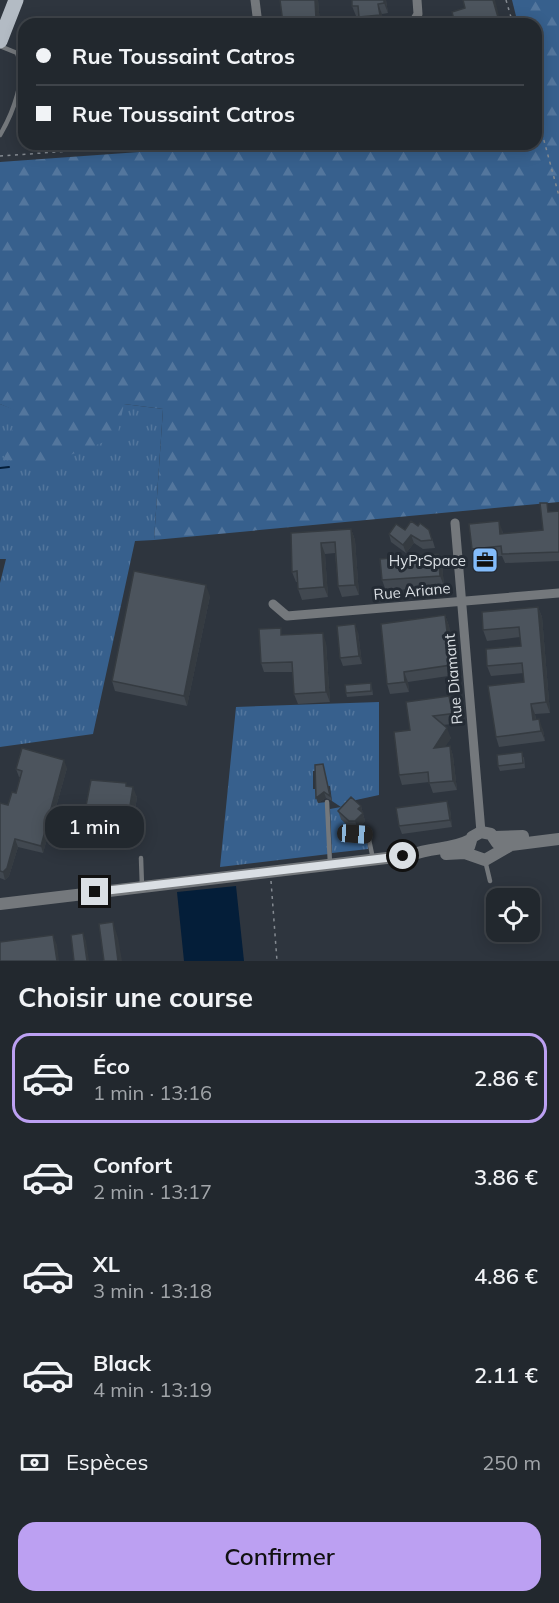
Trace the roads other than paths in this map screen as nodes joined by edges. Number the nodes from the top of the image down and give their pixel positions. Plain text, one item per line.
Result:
1 (16, 0) edge
2 (255, 0) edge
3 (417, 0) edge
4 (257, 18) edge
5 (416, 18) edge
6 (0, 43) edge
7 (18, 62) edge
8 (18, 88) edge
9 (0, 135) edge
10 (455, 523) dead end
11 (559, 593) edge
12 (462, 602) junction
13 (273, 604) dead end
14 (327, 802) dead end
15 (346, 831) dead end
16 (559, 831) edge
17 (481, 832) junction
18 (494, 837) junction
19 (559, 839) edge
20 (470, 840) junction
21 (412, 855) junction
22 (473, 856) junction
23 (490, 857) junction
24 (141, 858) dead end
25 (373, 859) junction
26 (330, 864) junction
27 (490, 881) dead end
28 (142, 887) junction
29 (0, 904) edge

1 - 6 main road
2 - 4 street
3 - 5 street
6 - 7 lane
8 - 9 lane
10 - 12 street, Rue Diamant
11 - 12 street, Rue Ariane
12 - 13 street, Rue Ariane
12 - 17 street, Rue Diamant
14 - 26 lane
15 - 25 lane
16 - 18 street
17 - 18 street
17 - 20 street
18 - 23 street
19 - 23 street
20 - 21 street
20 - 22 street
21 - 22 street
21 - 25 street
22 - 23 street
23 - 27 lane
24 - 28 lane
25 - 26 street
26 - 28 street
28 - 29 street

